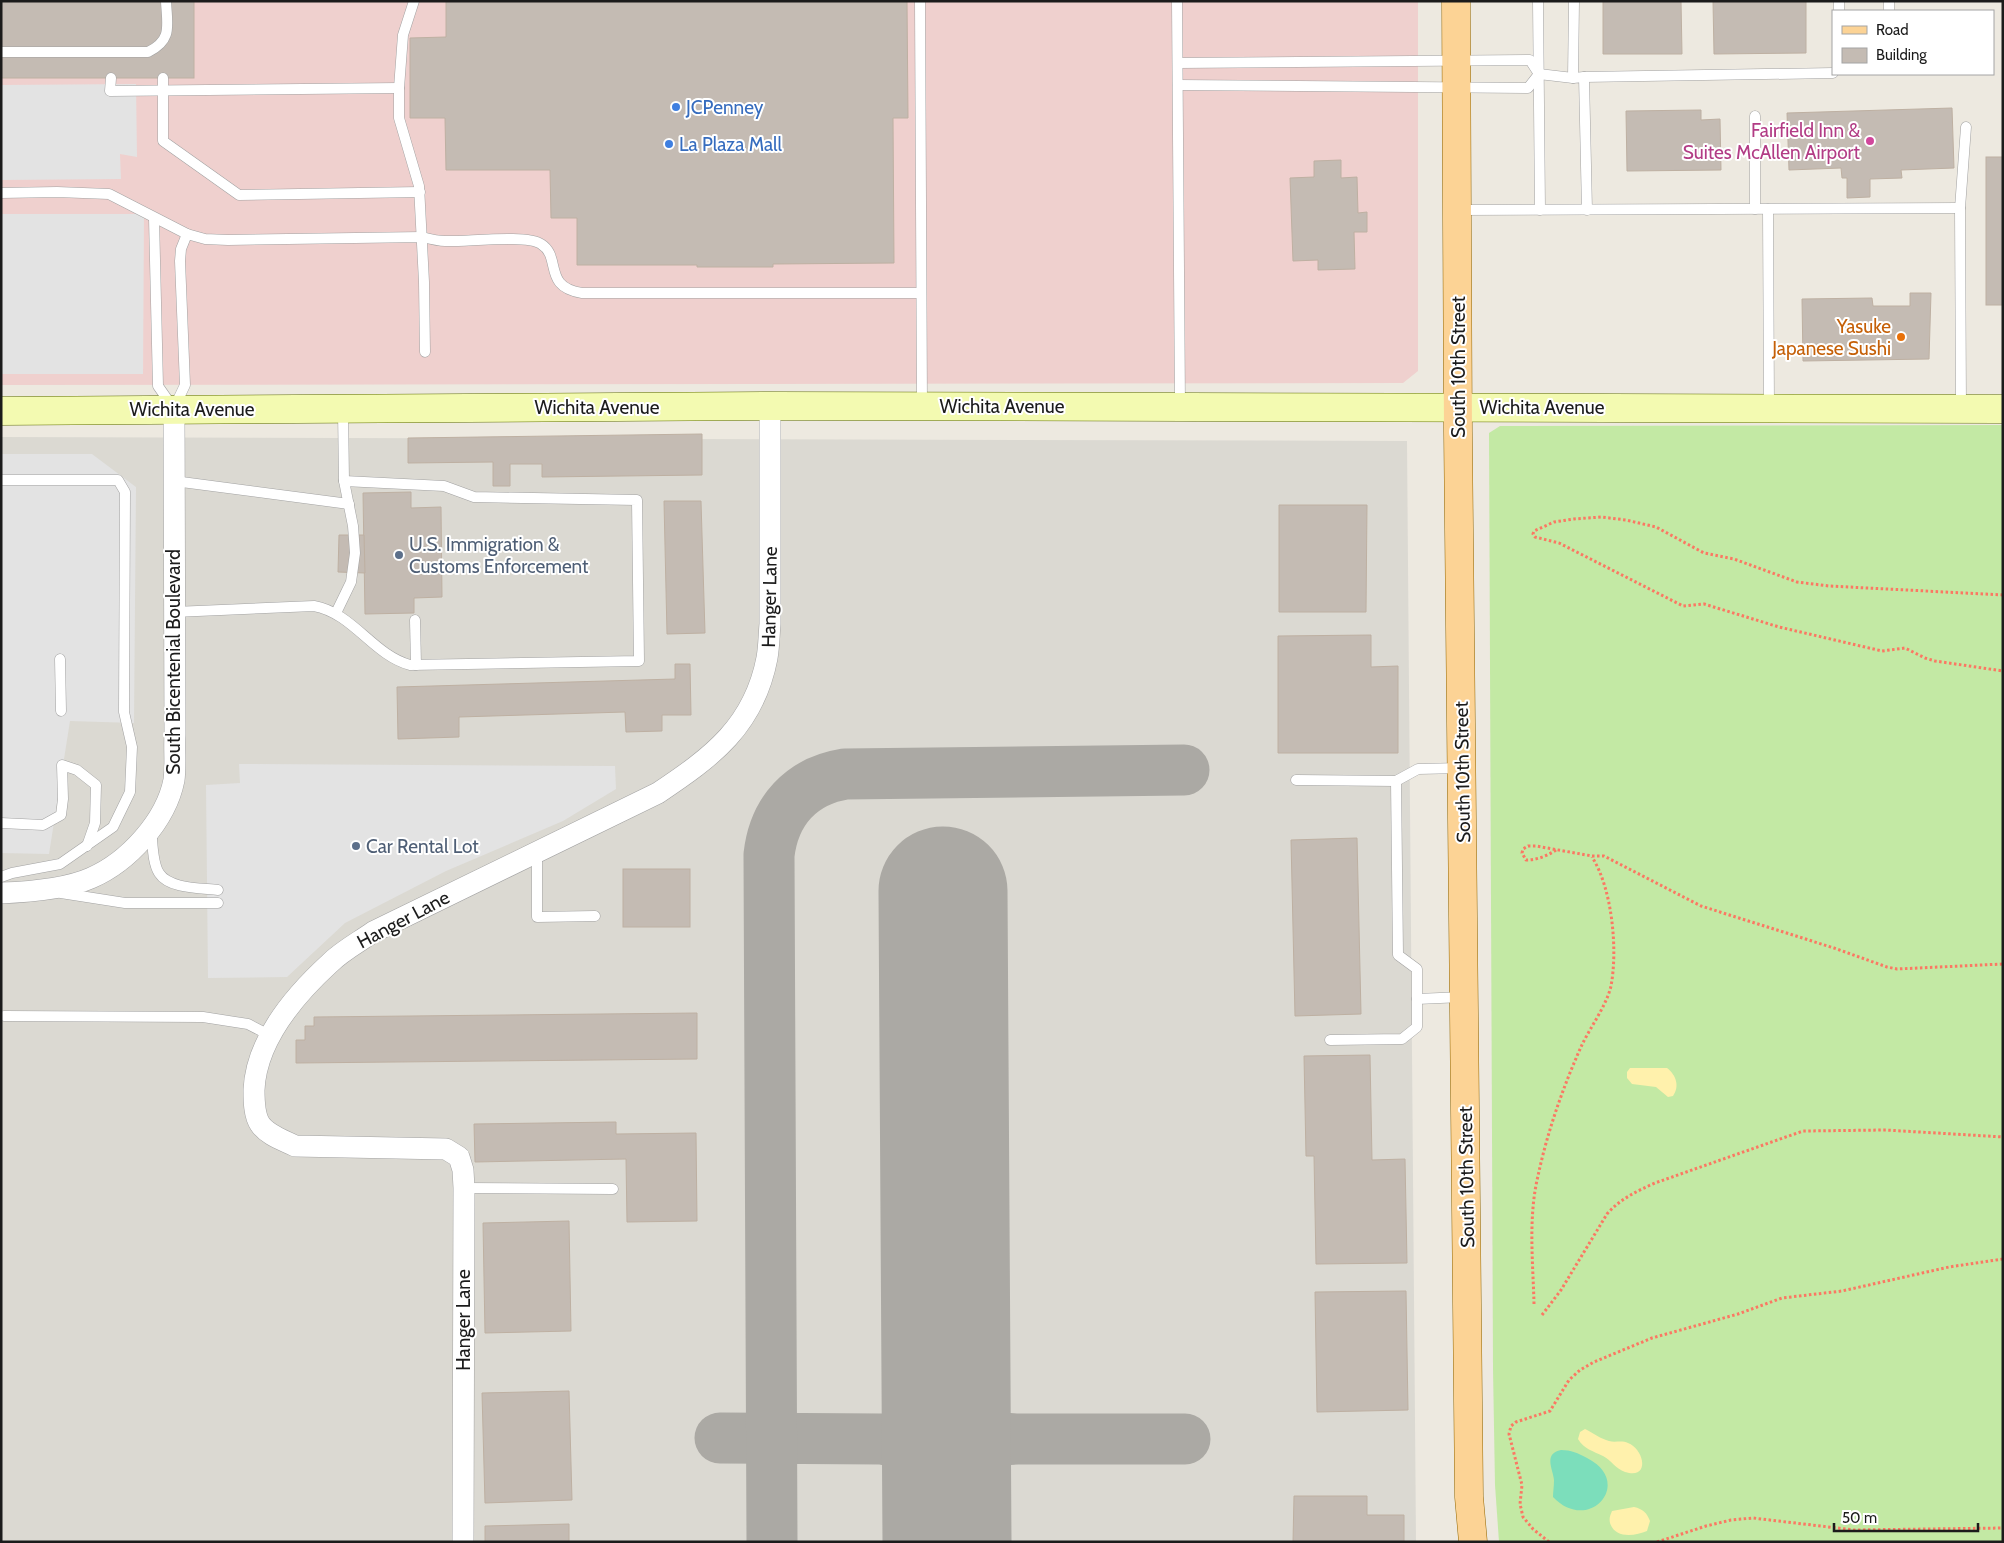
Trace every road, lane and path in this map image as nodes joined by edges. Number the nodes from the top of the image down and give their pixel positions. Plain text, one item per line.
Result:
1 (166, 1) edge
2 (414, 1) edge
3 (920, 1) edge
4 (1177, 1) edge
5 (1456, 1) edge
6 (1538, 1) edge
7 (1574, 1) edge
8 (1, 52) edge
9 (1178, 63) junction
10 (1832, 73) edge
11 (1457, 74) junction
12 (1539, 74) junction
13 (1578, 77) junction
14 (111, 78) dead end
15 (163, 78) dead end
16 (1178, 86) junction
17 (399, 88) junction
18 (163, 91) junction
19 (1755, 116) dead end
20 (1966, 126) dead end
21 (420, 192) junction
22 (1, 193) edge
23 (1960, 208) junction
24 (1755, 209) junction
25 (1768, 209) junction
26 (1458, 210) junction
27 (1540, 210) junction
28 (1587, 210) junction
29 (154, 218) junction
30 (187, 234) junction
31 (422, 237) junction
32 (922, 292) junction
33 (426, 352) dead end
34 (770, 406) junction
35 (922, 406) junction
36 (1180, 407) junction
37 (1458, 407) junction
38 (343, 408) junction
39 (1769, 408) junction
40 (174, 409) junction
41 (1961, 409) junction
42 (2003, 409) edge
43 (1, 411) edge
44 (1, 480) edge
45 (174, 481) junction
46 (344, 481) junction
47 (349, 504) junction
48 (2003, 595) edge
49 (174, 612) junction
50 (336, 613) junction
51 (415, 620) dead end
52 (60, 659) dead end
53 (416, 664) junction
54 (2003, 671) edge
55 (61, 710) dead end
56 (1462, 768) junction
57 (1296, 780) dead end
58 (1396, 781) junction
59 (1, 823) edge
60 (151, 829) junction
61 (86, 847) junction
62 (1556, 850) junction
63 (537, 852) junction
64 (1592, 856) junction
65 (1, 877) edge
66 (41, 889) junction
67 (218, 890) dead end
68 (1, 893) edge
69 (218, 903) dead end
70 (595, 916) dead end
71 (2003, 964) edge
72 (1417, 998) junction
73 (1464, 998) junction
74 (4, 1016) dead end
75 (271, 1036) junction
76 (1330, 1040) dead end
77 (2003, 1137) edge
78 (464, 1188) junction
79 (613, 1189) dead end
80 (2003, 1259) edge
81 (1534, 1304) dead end
82 (1542, 1315) dead end
83 (2003, 1528) edge
84 (463, 1542) edge
85 (1473, 1542) edge
86 (1549, 1542) edge
87 (1657, 1542) edge

1 - 8 lane
2 - 17 lane
3 - 32 lane
4 - 9 lane
5 - 11 main road, South 10th Street
6 - 12 lane
7 - 13 lane
9 - 11 lane
9 - 16 lane
10 - 13 lane
11 - 12 lane
11 - 12 lane
11 - 16 lane
11 - 26 main road, South 10th Street
12 - 13 lane
12 - 27 lane
13 - 28 lane
14 - 18 lane
15 - 18 lane
16 - 36 lane
17 - 18 lane
17 - 21 lane
18 - 21 lane
19 - 24 lane
20 - 23 lane
21 - 31 lane
22 - 29 lane
23 - 25 lane
23 - 41 lane
24 - 25 lane
24 - 28 lane
25 - 39 lane
26 - 27 lane
26 - 37 main road, South 10th Street
27 - 28 lane
29 - 30 lane
29 - 40 lane
30 - 31 lane
30 - 40 lane
31 - 32 lane
31 - 33 lane
32 - 35 lane
34 - 35 main road, Wichita Avenue
34 - 38 main road, Wichita Avenue
34 - 63 street, Hanger Lane
35 - 36 main road, Wichita Avenue
36 - 37 main road, Wichita Avenue
37 - 39 main road, Wichita Avenue
37 - 56 main road, South 10th Street
38 - 40 main road, Wichita Avenue
38 - 46 lane
39 - 41 main road, Wichita Avenue
40 - 43 main road, Wichita Avenue
40 - 45 street, South Bicentenial Boulevard
41 - 42 main road, Wichita Avenue
44 - 61 lane
45 - 47 lane
45 - 49 street, South Bicentenial Boulevard
46 - 47 lane
46 - 53 lane
47 - 50 lane
48 - 54 path
49 - 50 lane
49 - 60 street, South Bicentenial Boulevard
50 - 53 lane
51 - 53 lane
52 - 55 lane
56 - 58 lane
56 - 73 main road, South 10th Street
57 - 58 lane
58 - 72 lane
59 - 61 lane
60 - 66 street, South Bicentenial Boulevard
60 - 67 lane
61 - 65 lane
62 - 62 path
62 - 64 path
63 - 70 lane
63 - 75 street, Hanger Lane
64 - 71 path
64 - 81 path
66 - 68 street, South Bicentenial Boulevard
66 - 69 lane
72 - 73 lane
72 - 76 lane
73 - 85 main road, South 10th Street
74 - 75 lane
75 - 78 street, Hanger Lane
77 - 82 path
78 - 79 lane
78 - 84 street, Hanger Lane
80 - 86 path
83 - 87 path

